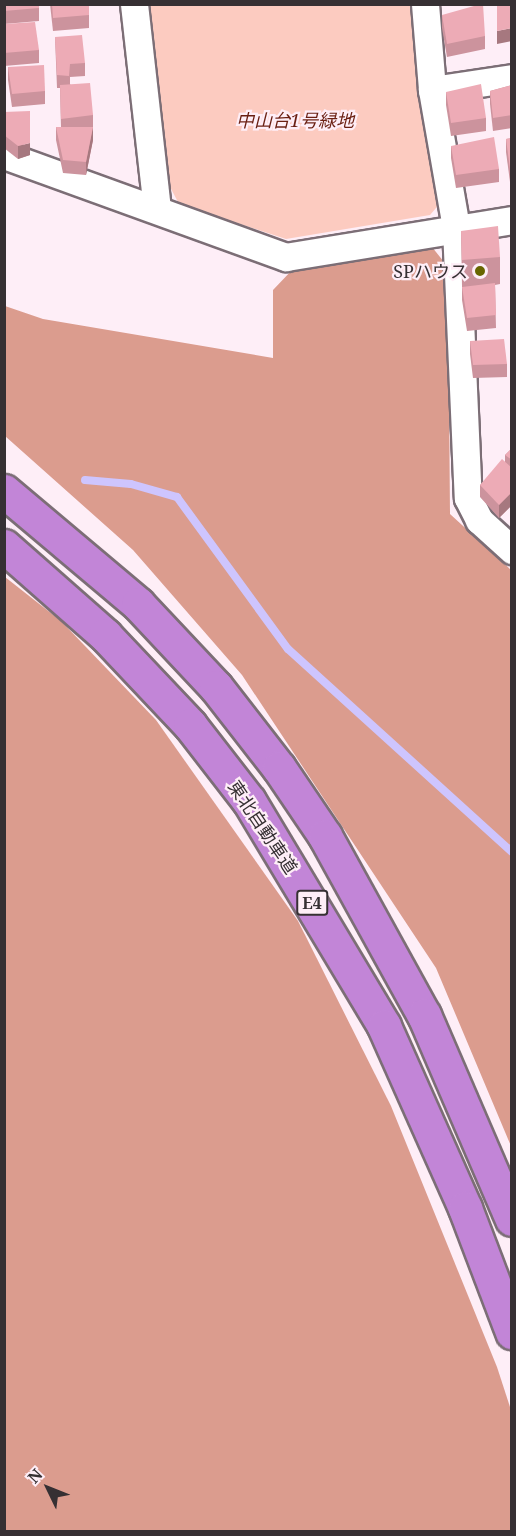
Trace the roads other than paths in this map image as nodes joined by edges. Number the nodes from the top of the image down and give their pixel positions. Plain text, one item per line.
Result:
1 (134, 4) edge
2 (425, 4) edge
3 (512, 78) edge
4 (432, 90) junction
5 (4, 155) edge
6 (157, 209) junction
7 (512, 220) edge
8 (456, 228) junction
9 (4, 491) edge
10 (4, 546) edge
11 (512, 550) edge
12 (512, 1219) edge
13 (512, 1332) edge

1 - 6 street
2 - 4 street
3 - 4 street
4 - 8 street
5 - 6 street
6 - 8 street
7 - 8 street
8 - 11 street
9 - 12 highway, E4
10 - 13 highway, 東北自動車道 / E4

